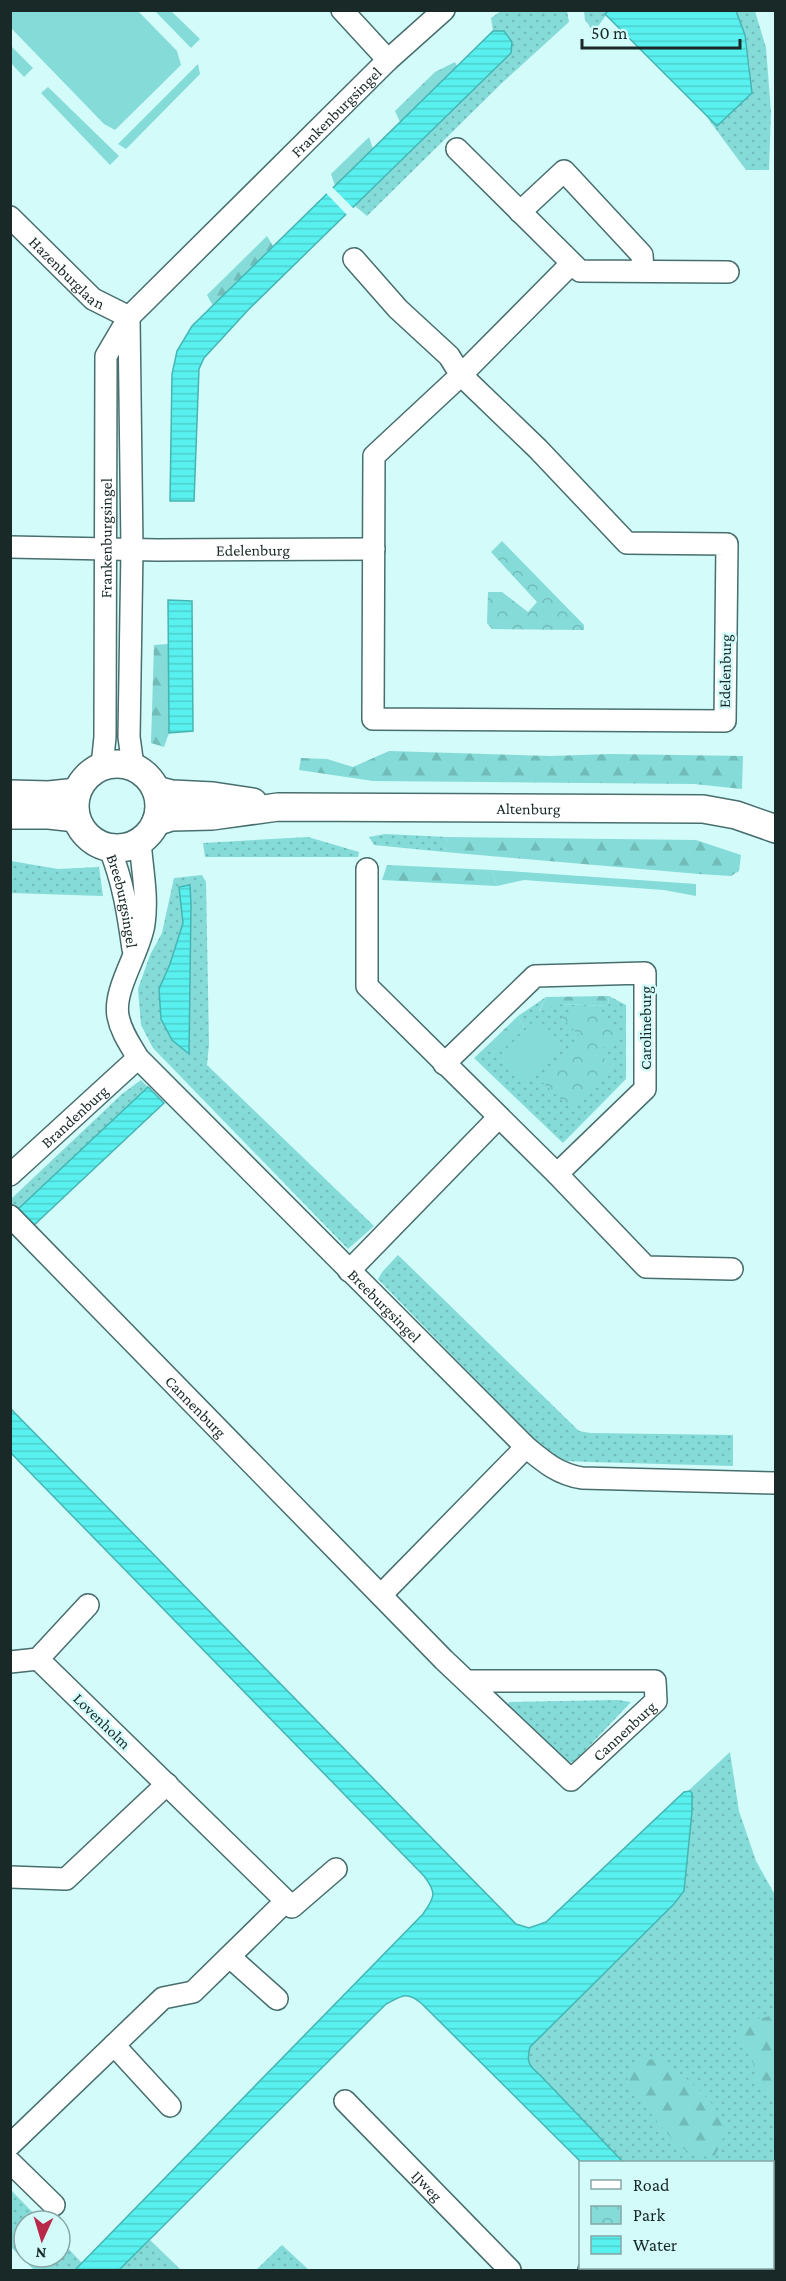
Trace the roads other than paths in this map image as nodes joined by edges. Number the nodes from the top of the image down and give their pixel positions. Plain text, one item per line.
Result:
1 (342, 10) edge
2 (444, 10) edge
3 (388, 60) junction
4 (457, 149) dead end
5 (520, 212) junction
6 (10, 217) edge
7 (354, 259) dead end
8 (571, 264) junction
9 (643, 271) junction
10 (728, 272) dead end
11 (129, 317) junction
12 (461, 375) junction
13 (10, 547) edge
14 (104, 549) junction
15 (132, 549) junction
16 (374, 549) junction
17 (102, 766) junction
18 (133, 766) junction
19 (156, 790) junction
20 (10, 794) edge
21 (76, 805) junction
22 (278, 807) junction
23 (10, 815) edge
24 (776, 829) edge
25 (148, 832) junction
26 (109, 847) junction
27 (367, 869) dead end
28 (134, 956) junction
29 (138, 1058) junction
30 (444, 1065) junction
31 (499, 1118) junction
32 (557, 1174) junction
33 (10, 1175) edge
34 (10, 1216) edge
35 (732, 1269) dead end
36 (349, 1271) junction
37 (526, 1447) junction
38 (776, 1483) edge
39 (381, 1596) junction
40 (88, 1605) dead end
41 (38, 1659) junction
42 (10, 1662) edge
43 (467, 1681) junction
44 (167, 1784) junction
45 (336, 1869) dead end
46 (10, 1877) edge
47 (286, 1901) junction
48 (231, 1958) junction
49 (277, 1999) dead end
50 (114, 2045) junction
51 (345, 2101) dead end
52 (170, 2106) dead end
53 (10, 2145) edge
54 (10, 2162) edge
55 (54, 2205) dead end
56 (510, 2271) edge

1 - 3 street
2 - 3 street, Frankenburgsingel
3 - 11 street, Frankenburgsingel
4 - 5 street
5 - 8 street
5 - 9 street
6 - 11 street, Hazenburglaan
7 - 12 street, Edelenburg
8 - 9 street
8 - 12 street, Edelenburg
9 - 10 street
11 - 14 street, Frankenburgsingel
11 - 15 street, Frankenburgsingel
12 - 16 street, Edelenburg
12 - 16 street, Edelenburg
13 - 14 street, Edelenburg
14 - 15 street, Edelenburg
14 - 17 street, Frankenburgsingel
15 - 16 street, Edelenburg
15 - 18 street, Frankenburgsingel
17 - 18 main road
17 - 21 main road
18 - 19 main road
19 - 22 main road, Altenburg
19 - 25 main road
20 - 21 main road
21 - 23 main road
21 - 26 main road
22 - 24 main road, Altenburg
22 - 25 main road, Altenburg
25 - 26 main road
25 - 28 street, Breeburgsingel
26 - 28 street, Breeburgsingel
27 - 30 street
28 - 29 street, Breeburgsingel
29 - 33 street, Brandenburg
29 - 36 street, Breeburgsingel
30 - 31 street
30 - 32 street, Carolineburg
31 - 32 street
31 - 36 street
32 - 35 street
34 - 39 street, Cannenburg
36 - 37 street, Breeburgsingel
37 - 38 street, Breeburgsingel
37 - 39 street
39 - 43 street, Cannenburg
40 - 41 street
41 - 42 street
41 - 44 street, Lovenholm
43 - 43 street, Cannenburg
44 - 46 street
44 - 47 street, Lovenholm
45 - 47 street
47 - 48 street
48 - 49 street
48 - 50 street
50 - 52 street
50 - 53 street
51 - 56 street, IJweg
54 - 55 street

